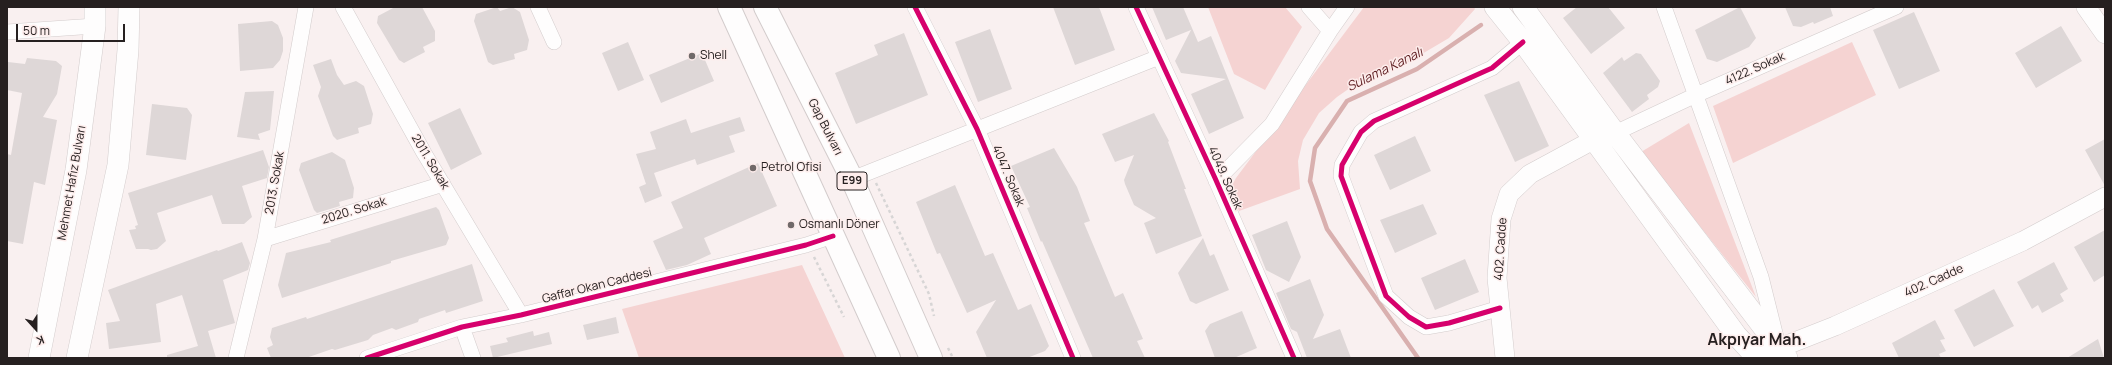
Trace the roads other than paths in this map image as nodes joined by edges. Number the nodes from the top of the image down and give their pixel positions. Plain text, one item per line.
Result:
1 (129, 7) edge
2 (306, 7) edge
3 (343, 7) edge
4 (538, 7) edge
5 (729, 7) edge
6 (765, 7) edge
7 (915, 7) edge
8 (1136, 7) edge
9 (1309, 7) edge
10 (1347, 7) edge
11 (1495, 7) edge
12 (1523, 7) edge
13 (1664, 7) edge
14 (1896, 7) edge
15 (2086, 7) edge
16 (95, 17) edge
17 (1330, 31) junction
18 (7, 32) edge
19 (2105, 34) edge
20 (554, 42) dead end
21 (1523, 42) junction
22 (1159, 57) junction
23 (1696, 95) junction
24 (978, 129) junction
25 (1615, 133) junction
26 (1593, 140) junction
27 (861, 175) junction
28 (1216, 181) junction
29 (443, 184) junction
30 (2105, 196) edge
31 (833, 236) junction
32 (265, 239) junction
33 (1500, 308) junction
34 (521, 314) junction
35 (462, 326) junction
36 (939, 351) edge
37 (1783, 353) edge
38 (39, 358) edge
39 (77, 358) edge
40 (236, 358) edge
41 (367, 358) edge
42 (473, 358) edge
43 (889, 358) edge
44 (1073, 358) edge
45 (1294, 358) edge
46 (1505, 358) edge
47 (1758, 358) edge

1 - 39 main road
2 - 32 street, 2013. Sokak
3 - 29 street, 2011. Sokak
4 - 20 street
5 - 31 highway
6 - 27 highway, Gap Bulvarı / E99
7 - 24 street, 4047. Sokak
8 - 22 street, 4049. Sokak
9 - 17 street
10 - 17 street
11 - 21 main road
12 - 25 main road
13 - 23 street
14 - 23 street, 4122. Sokak
15 - 19 street
16 - 18 street
16 - 38 main road, Mehmet Hafız Bulvarı
17 - 28 street
21 - 26 main road
21 - 33 street
22 - 24 street
22 - 28 street, 4049. Sokak
23 - 25 street, 4122. Sokak
23 - 37 street
24 - 27 street
24 - 44 street, 4047. Sokak
25 - 37 main road
26 - 33 street, 402. Cadde
26 - 47 main road
27 - 36 highway, Gap Bulvarı / E99
28 - 45 street, 4049. Sokak
29 - 32 street, 2020. Sokak
29 - 34 street, 2011. Sokak
30 - 37 street, 402. Cadde
31 - 34 street, Gaffar Okan Caddesi
31 - 43 highway
32 - 40 street, 2013. Sokak
33 - 46 street, 402. Cadde
34 - 35 street, Gaffar Okan Caddesi
35 - 41 street, Gaffar Okan Caddesi
35 - 42 street
37 - 47 street, 402. Cadde

